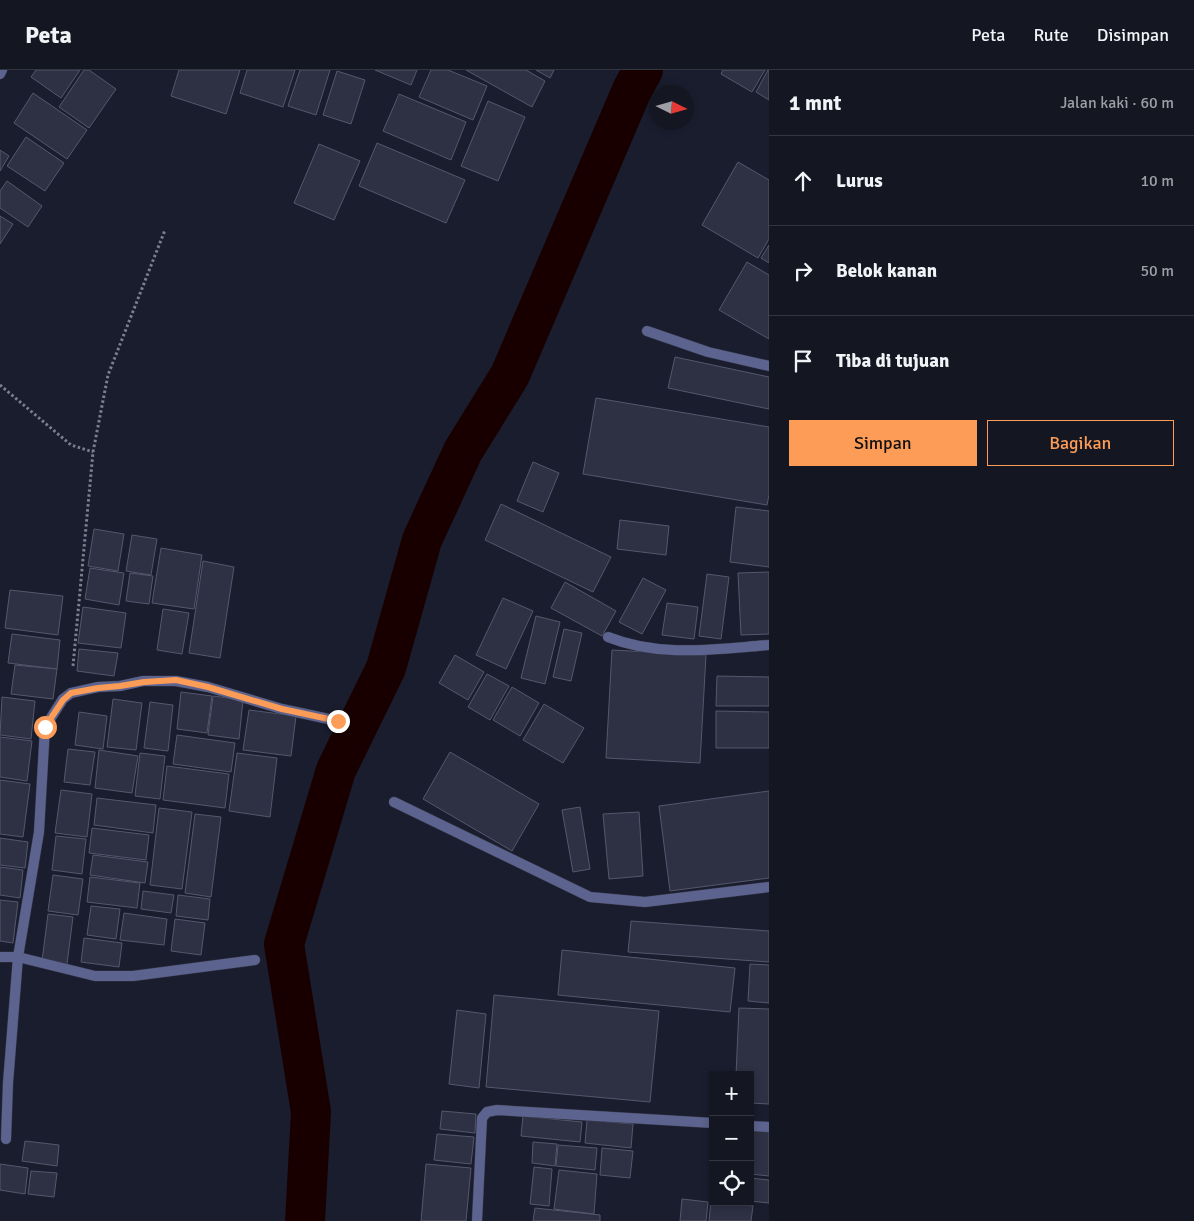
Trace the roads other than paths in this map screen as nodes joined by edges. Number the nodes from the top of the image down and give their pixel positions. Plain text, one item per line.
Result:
1 (2, 70) edge
2 (0, 74) edge
3 (647, 331) dead end
4 (769, 366) edge
5 (608, 637) dead end
6 (769, 645) edge
7 (338, 721) dead end
8 (394, 802) dead end
9 (769, 887) edge
10 (0, 957) edge
11 (18, 957) junction
12 (255, 960) dead end
13 (709, 1124) edge
14 (754, 1126) edge
15 (769, 1127) edge
16 (6, 1139) dead end
17 (477, 1221) edge

1 - 2 street
3 - 4 street
5 - 6 street
7 - 11 street
8 - 9 street
10 - 11 street
11 - 12 street
11 - 16 street
13 - 17 street
14 - 15 street

